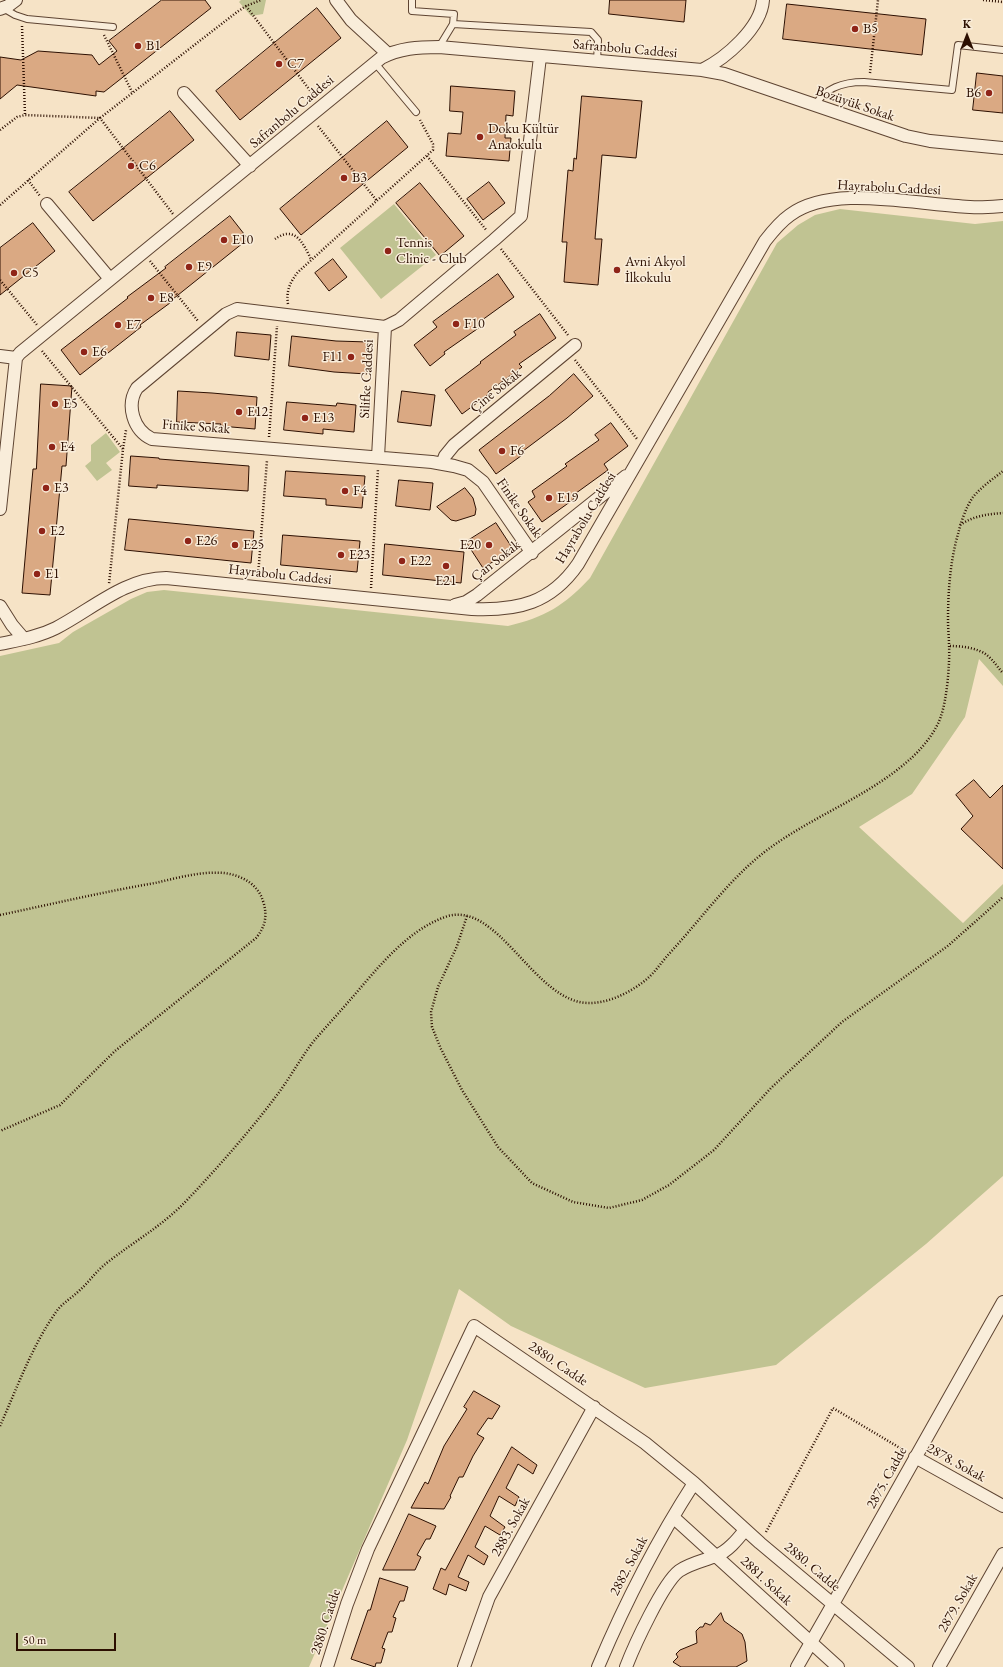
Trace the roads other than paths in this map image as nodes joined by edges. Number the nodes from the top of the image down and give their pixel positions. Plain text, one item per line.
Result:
1 (16, 0) edge
2 (336, 0) edge
3 (412, 0) edge
4 (763, 0) edge
5 (2, 9) edge
6 (453, 24) junction
7 (113, 27) dead end
8 (439, 47) junction
9 (1003, 50) edge
10 (388, 54) junction
11 (540, 56) junction
12 (597, 62) junction
13 (375, 63) junction
14 (702, 70) junction
15 (184, 93) dead end
16 (815, 106) junction
17 (416, 112) road end
18 (1003, 148) edge
19 (250, 166) junction
20 (47, 204) road end
21 (1003, 206) edge
22 (110, 279) junction
23 (385, 327) junction
24 (572, 348) road end
25 (0, 356) edge
26 (16, 358) junction
27 (378, 457) junction
28 (442, 464) junction
29 (633, 470) junction
30 (0, 503) edge
31 (532, 553) junction
32 (0, 606) edge
33 (447, 607) junction
34 (24, 639) junction
35 (0, 644) edge
36 (1003, 1302) edge
37 (594, 1407) junction
38 (915, 1457) junction
39 (694, 1483) junction
40 (1003, 1506) edge
41 (673, 1517) junction
42 (746, 1530) junction
43 (1003, 1554) edge
44 (716, 1556) junction
45 (833, 1604) junction
46 (810, 1643) junction
47 (327, 1667) edge
48 (464, 1667) edge
49 (598, 1667) edge
50 (626, 1667) edge
51 (797, 1667) edge
52 (838, 1667) edge
53 (908, 1667) edge
54 (939, 1667) edge

1 - 5 street
2 - 10 street
3 - 6 lane
4 - 14 street
5 - 7 lane
6 - 8 lane
6 - 12 lane
8 - 10 street, Safranbolu Caddesi
8 - 11 street, Safranbolu Caddesi
9 - 16 lane
10 - 13 street, Safranbolu Caddesi
11 - 12 street, Safranbolu Caddesi
11 - 23 street, Silifke Caddesi
12 - 14 street, Safranbolu Caddesi
13 - 17 lane
13 - 19 street, Safranbolu Caddesi
14 - 16 street, Bozüyük Sokak
15 - 19 street
16 - 18 street, Bozüyük Sokak
19 - 22 street, Safranbolu Caddesi
20 - 22 street
21 - 29 street, Hayrabolu Caddesi
22 - 26 street, Safranbolu Caddesi
23 - 27 street, Silifke Caddesi
23 - 27 street, Finike Sokak
24 - 28 street, Çine Sokak
25 - 26 street
26 - 30 street
27 - 28 street, Finike Sokak
28 - 31 street, Finike Sokak
29 - 31 street, Çan Sokak
29 - 33 street, Hayrabolu Caddesi
31 - 33 street, Çan Sokak
32 - 34 street
33 - 34 street, Hayrabolu Caddesi
34 - 35 street, Hayrabolu Caddesi
36 - 38 street, 2875. Cadde
37 - 39 street, 2880. Cadde
37 - 47 street, 2880. Cadde
37 - 48 street, 2883. Sokak
38 - 40 street, 2878. Sokak
38 - 45 street, 2875. Cadde
39 - 41 street, 2882. Sokak
39 - 42 street, 2880. Cadde
41 - 44 street, 2881. Sokak
41 - 49 street, 2882. Sokak
42 - 44 street
42 - 45 street, 2880. Cadde
43 - 54 street, 2879. Sokak
44 - 46 street, 2881. Sokak
44 - 50 street
45 - 46 street, 2875. Cadde
45 - 53 street, 2880. Cadde
46 - 51 street, 2875. Cadde
46 - 52 street, 2881. Sokak

